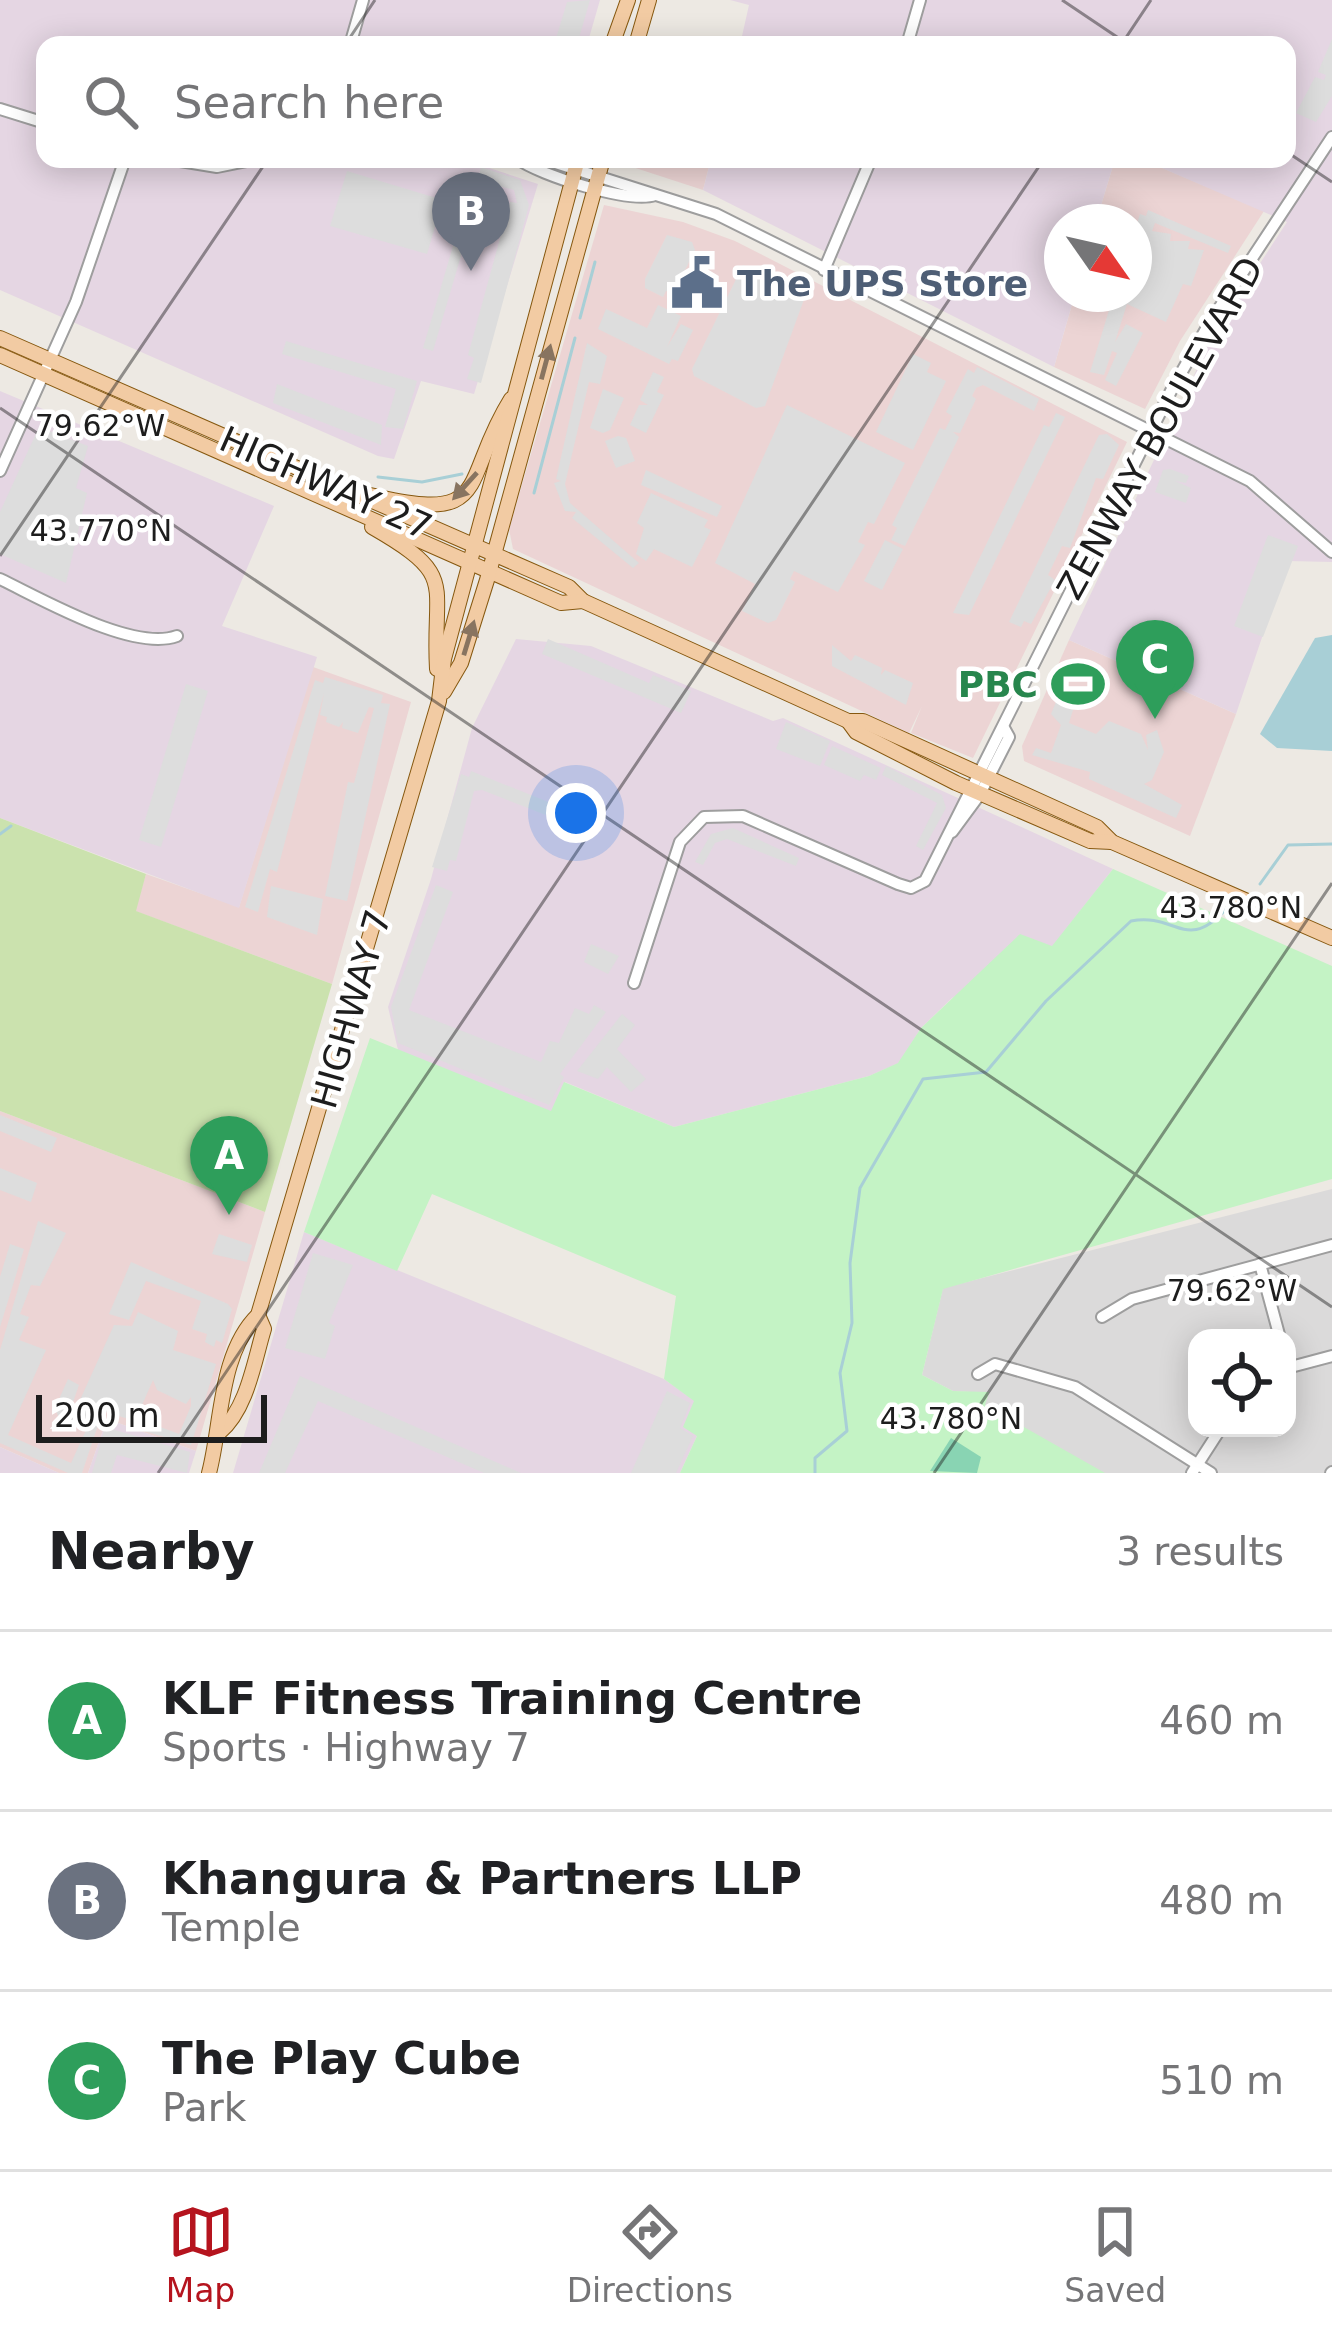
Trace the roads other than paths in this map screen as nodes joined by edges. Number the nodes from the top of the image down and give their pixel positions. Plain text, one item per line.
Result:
1 (363, 0) edge
2 (628, 0) edge
3 (649, 0) edge
4 (920, 0) edge
5 (353, 36) edge
6 (615, 36) edge
7 (639, 36) edge
8 (910, 36) edge
9 (0, 109) edge
10 (36, 120) edge
11 (1332, 137) edge
12 (122, 168) edge
13 (601, 168) edge
14 (867, 168) edge
15 (575, 169) edge
16 (597, 182) junction
17 (824, 270) junction
18 (0, 338) edge
19 (0, 355) edge
20 (51, 359) junction
21 (44, 375) junction
22 (520, 384) junction
23 (1151, 431) junction
24 (0, 471) edge
25 (334, 495) junction
26 (1332, 552) edge
27 (475, 556) junction
28 (491, 563) junction
29 (0, 579) edge
30 (177, 636) dead end
31 (439, 701) junction
32 (979, 785) junction
33 (1332, 938) edge
34 (634, 983) dead end
35 (1332, 1245) edge
36 (1261, 1264) junction
37 (1102, 1317) dead end
38 (1278, 1329) edge
39 (1332, 1356) edge
40 (1296, 1364) edge
41 (978, 1374) dead end
42 (1215, 1437) edge
43 (1195, 1468) edge
44 (209, 1473) edge
45 (1211, 1473) edge

1 - 5 street
2 - 6 main road
3 - 7 main road
4 - 8 street
9 - 10 street
11 - 23 street, ZENWAY BOULEVARD
12 - 20 street
13 - 16 main road, HIGHWAY 7
14 - 17 street
15 - 16 street
15 - 22 main road, HIGHWAY 7
16 - 17 street
28 -> 16 main road, HIGHWAY 7
17 - 23 street
18 - 20 main road, HIGHWAY 27
19 - 21 main road, HIGHWAY 27
20 - 21 street
20 - 25 main road, HIGHWAY 27
21 - 24 street
21 - 25 main road, HIGHWAY 27
22 -> 25 main road
22 - 27 main road, HIGHWAY 7
23 - 26 street
23 - 32 street, ZENWAY BOULEVARD
25 - 27 main road, HIGHWAY 27
25 - 31 main road
27 - 28 main road, HIGHWAY 27
27 - 31 main road, HIGHWAY 7
31 -> 28 main road, HIGHWAY 7
28 - 32 main road, HIGHWAY 27
29 - 30 street
31 - 44 main road, HIGHWAY 7
32 - 33 main road, HIGHWAY 27
32 - 34 street, ZENWAY BOULEVARD
35 - 36 street
36 - 37 street
36 - 38 street
39 - 40 street
41 - 43 street
42 - 43 street
43 - 45 street

